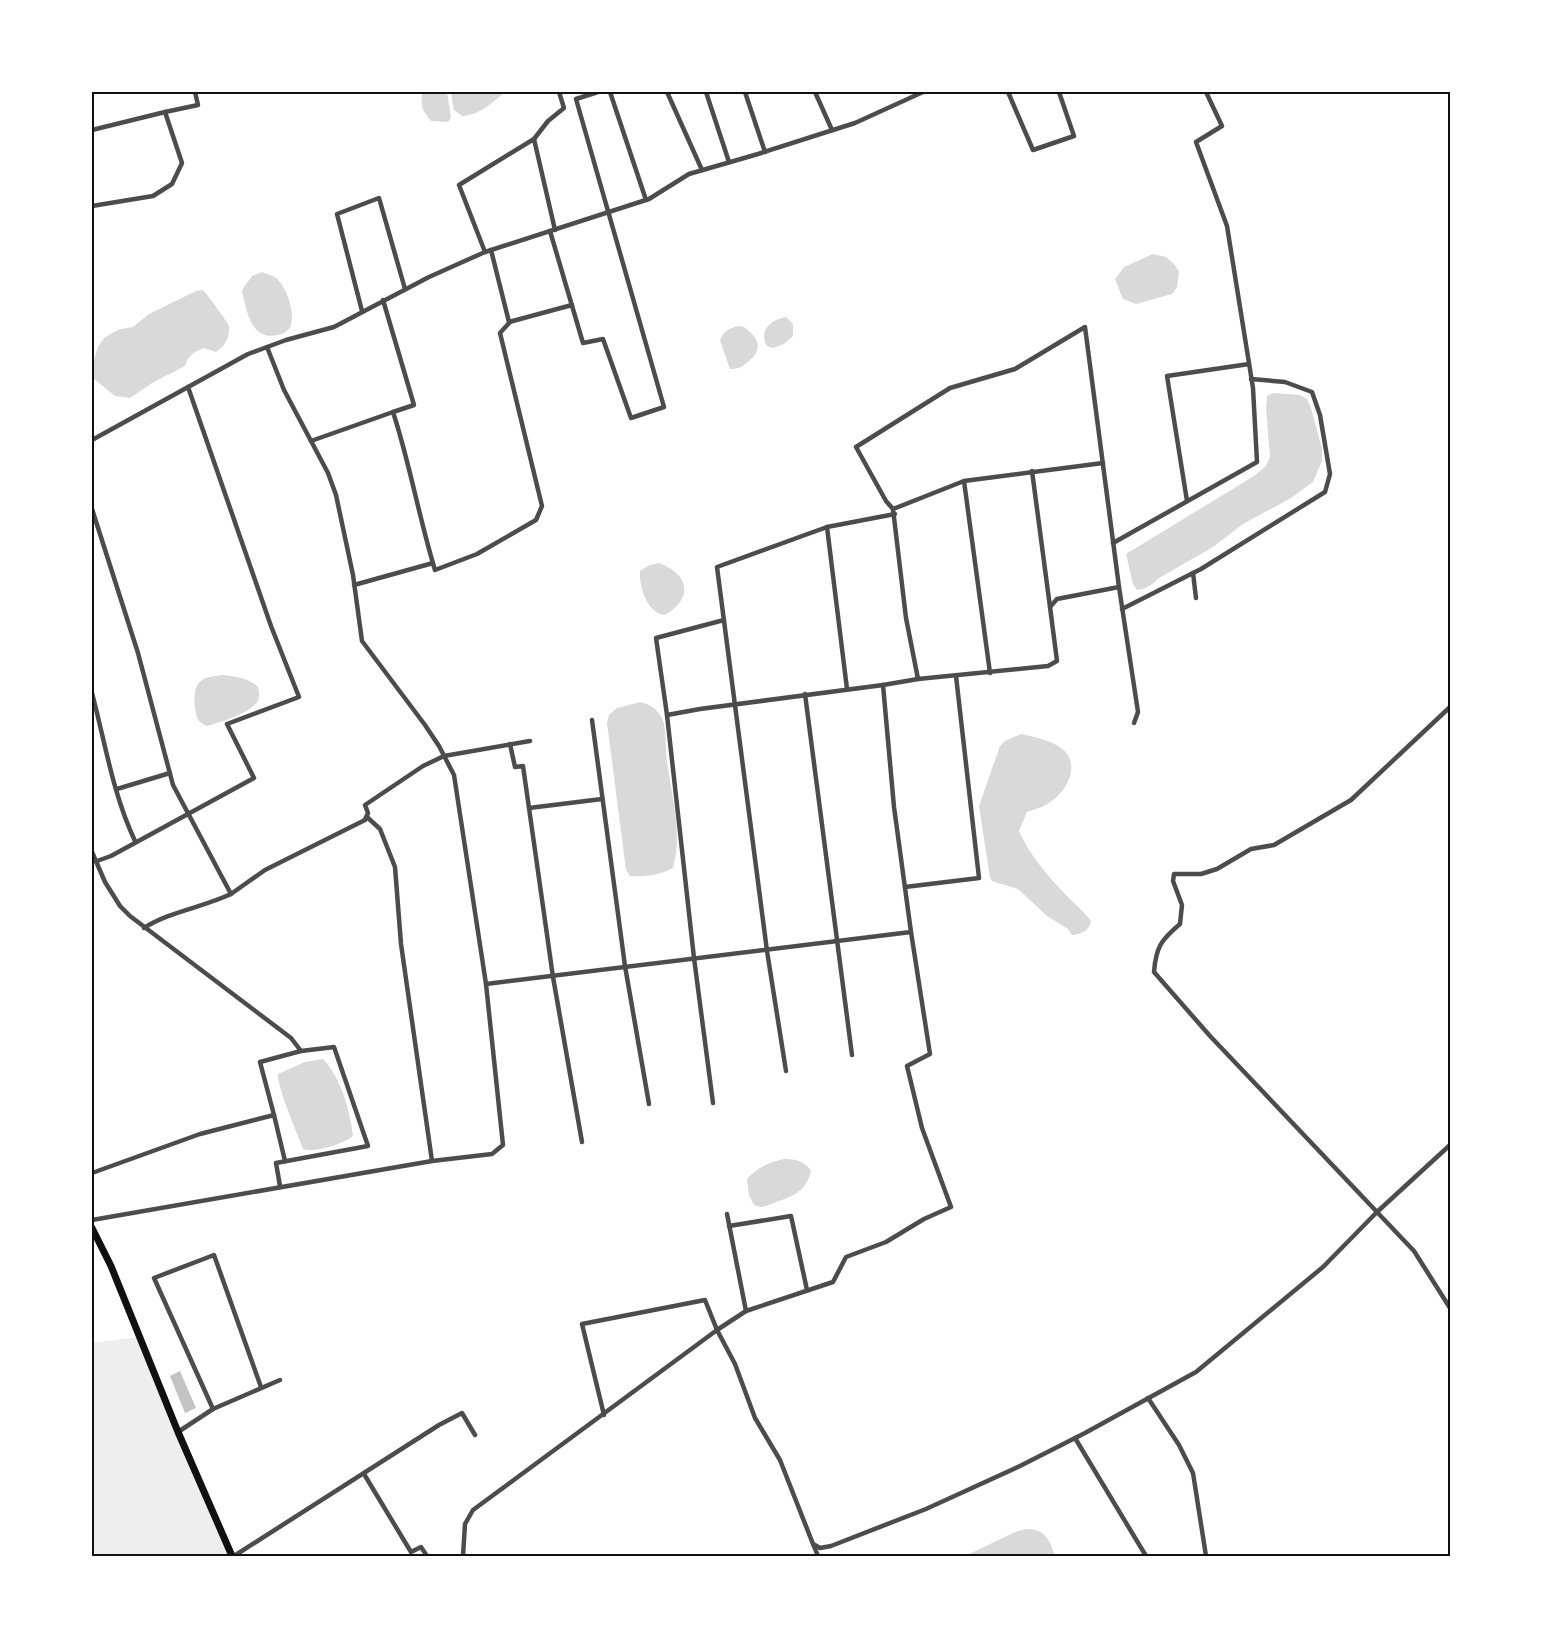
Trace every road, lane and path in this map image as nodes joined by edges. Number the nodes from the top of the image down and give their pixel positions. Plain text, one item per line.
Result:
1 (195, 92) edge
2 (559, 92) edge
3 (598, 92) edge
4 (610, 92) edge
5 (667, 92) edge
6 (706, 92) edge
7 (745, 92) edge
8 (815, 92) edge
9 (923, 92) edge
10 (1008, 92) edge
11 (1059, 92) edge
12 (1206, 92) edge
13 (165, 112) junction
14 (92, 130) edge
15 (832, 130) junction
16 (534, 139) junction
17 (765, 152) junction
18 (729, 162) junction
19 (702, 170) junction
20 (646, 200) junction
21 (92, 206) edge
22 (608, 213) junction
23 (553, 231) junction
24 (488, 251) junction
25 (405, 289) junction
26 (383, 300) junction
27 (572, 305) junction
28 (362, 311) junction
29 (510, 322) junction
30 (267, 347) junction
31 (1249, 364) junction
32 (1251, 378) junction
33 (188, 387) junction
34 (393, 412) junction
35 (92, 440) edge
36 (311, 441) junction
37 (1103, 464) junction
38 (1032, 471) junction
39 (964, 482) junction
40 (1187, 501) junction
41 (92, 509) edge
42 (894, 512) junction
43 (827, 527) junction
44 (1113, 543) junction
45 (433, 563) junction
46 (1193, 573) junction
47 (354, 585) junction
48 (1119, 587) junction
49 (1196, 598) dead end
50 (1050, 607) junction
51 (1122, 609) junction
52 (724, 620) junction
53 (990, 673) junction
54 (956, 676) junction
55 (918, 679) junction
56 (884, 685) junction
57 (848, 689) junction
58 (92, 693) edge
59 (805, 694) junction
60 (735, 705) junction
61 (1450, 707) edge
62 (667, 716) junction
63 (592, 720) dead end
64 (1134, 723) dead end
65 (530, 741) dead end
66 (510, 744) junction
67 (444, 756) junction
68 (170, 773) junction
69 (117, 789) junction
70 (602, 799) junction
71 (529, 808) junction
72 (189, 812) junction
73 (367, 817) junction
74 (135, 841) junction
75 (92, 852) edge
76 (97, 861) junction
77 (905, 887) junction
78 (231, 894) junction
79 (144, 928) junction
80 (911, 932) junction
81 (837, 942) junction
82 (766, 951) junction
83 (694, 958) junction
84 (625, 966) junction
85 (553, 977) junction
86 (486, 984) junction
87 (301, 1051) junction
88 (852, 1055) dead end
89 (786, 1071) dead end
90 (713, 1103) dead end
91 (649, 1104) dead end
92 (274, 1115) junction
93 (582, 1142) dead end
94 (1450, 1145) edge
95 (285, 1161) junction
96 (432, 1161) junction
97 (92, 1173) edge
98 (280, 1186) junction
99 (1377, 1212) junction
100 (727, 1214) dead end
101 (92, 1220) edge
102 (729, 1226) junction
103 (92, 1227) edge
104 (807, 1290) junction
105 (1450, 1308) edge
106 (746, 1311) junction
107 (717, 1330) junction
108 (280, 1380) dead end
109 (261, 1388) junction
110 (1148, 1398) junction
111 (213, 1409) junction
112 (604, 1415) junction
113 (178, 1432) junction
114 (475, 1436) dead end
115 (1075, 1438) junction
116 (364, 1474) junction
117 (813, 1544) junction
118 (233, 1557) edge
119 (427, 1557) edge
120 (463, 1557) edge
121 (818, 1557) edge
122 (1146, 1557) edge
123 (1206, 1557) edge

1 - 13 street
2 - 16 street
3 - 22 street
4 - 20 street
5 - 19 street
6 - 18 street
7 - 17 street
8 - 15 street
9 - 15 street
10 - 11 street
12 - 31 street
13 - 14 street
13 - 21 street
15 - 17 street
16 - 23 street
16 - 24 street
17 - 18 street
18 - 19 street
19 - 20 street
20 - 22 street
22 - 23 street
22 - 27 street
23 - 24 street
23 - 27 street
24 - 25 street
24 - 29 street
25 - 26 street
25 - 28 street
26 - 28 street
26 - 34 street
27 - 29 street
28 - 30 street
29 - 45 street
30 - 33 street
30 - 36 street
31 - 32 street
31 - 40 street
32 - 40 street
32 - 46 street
33 - 35 street
33 - 72 street
34 - 36 street
34 - 45 street
36 - 47 street
37 - 38 street
37 - 42 street
37 - 44 street
38 - 39 street
38 - 50 street
39 - 42 street
39 - 53 street
40 - 44 street
41 - 68 street
42 - 43 street
42 - 55 street
43 - 52 street
43 - 57 street
44 - 48 street
45 - 47 street
46 - 49 street
46 - 51 street
47 - 67 street
48 - 50 street
48 - 51 street
50 - 53 street
51 - 64 street
52 - 60 street
52 - 62 street
53 - 54 street
54 - 55 street
54 - 77 street
55 - 56 street
56 - 57 street
56 - 77 street
57 - 59 street
58 - 69 street
59 - 60 street
59 - 81 street
60 - 62 street
60 - 82 street
61 - 99 street
62 - 83 street
63 - 70 street
65 - 66 street
66 - 67 street
66 - 71 street
67 - 73 street
67 - 86 street
68 - 69 street
68 - 72 street
69 - 74 street
70 - 71 street
70 - 84 street
71 - 85 street
72 - 74 street
72 - 78 street
73 - 78 street
73 - 96 street
74 - 76 street
75 - 76 street
76 - 79 street
77 - 80 street
78 - 79 street
79 - 87 street
80 - 81 street
80 - 104 street
81 - 82 street
81 - 88 street
82 - 83 street
82 - 89 street
83 - 84 street
83 - 90 street
84 - 85 street
84 - 91 street
85 - 86 street
85 - 93 street
86 - 96 street
87 - 92 street
87 - 95 street
92 - 95 street
92 - 97 street
94 - 99 street
95 - 98 street
96 - 98 street
98 - 101 street
99 - 105 street
99 - 110 street
100 - 102 street
102 - 104 street
102 - 106 street
103 - 113 main road
104 - 106 street
106 - 107 street
107 - 112 street
107 - 112 street
107 - 117 street
108 - 109 street
109 - 111 street
109 - 111 street
110 - 115 street
110 - 123 street
111 - 113 street
112 - 120 street
113 - 118 main road
114 - 116 street
115 - 117 street
115 - 122 street
116 - 118 street
116 - 119 street
117 - 121 street

